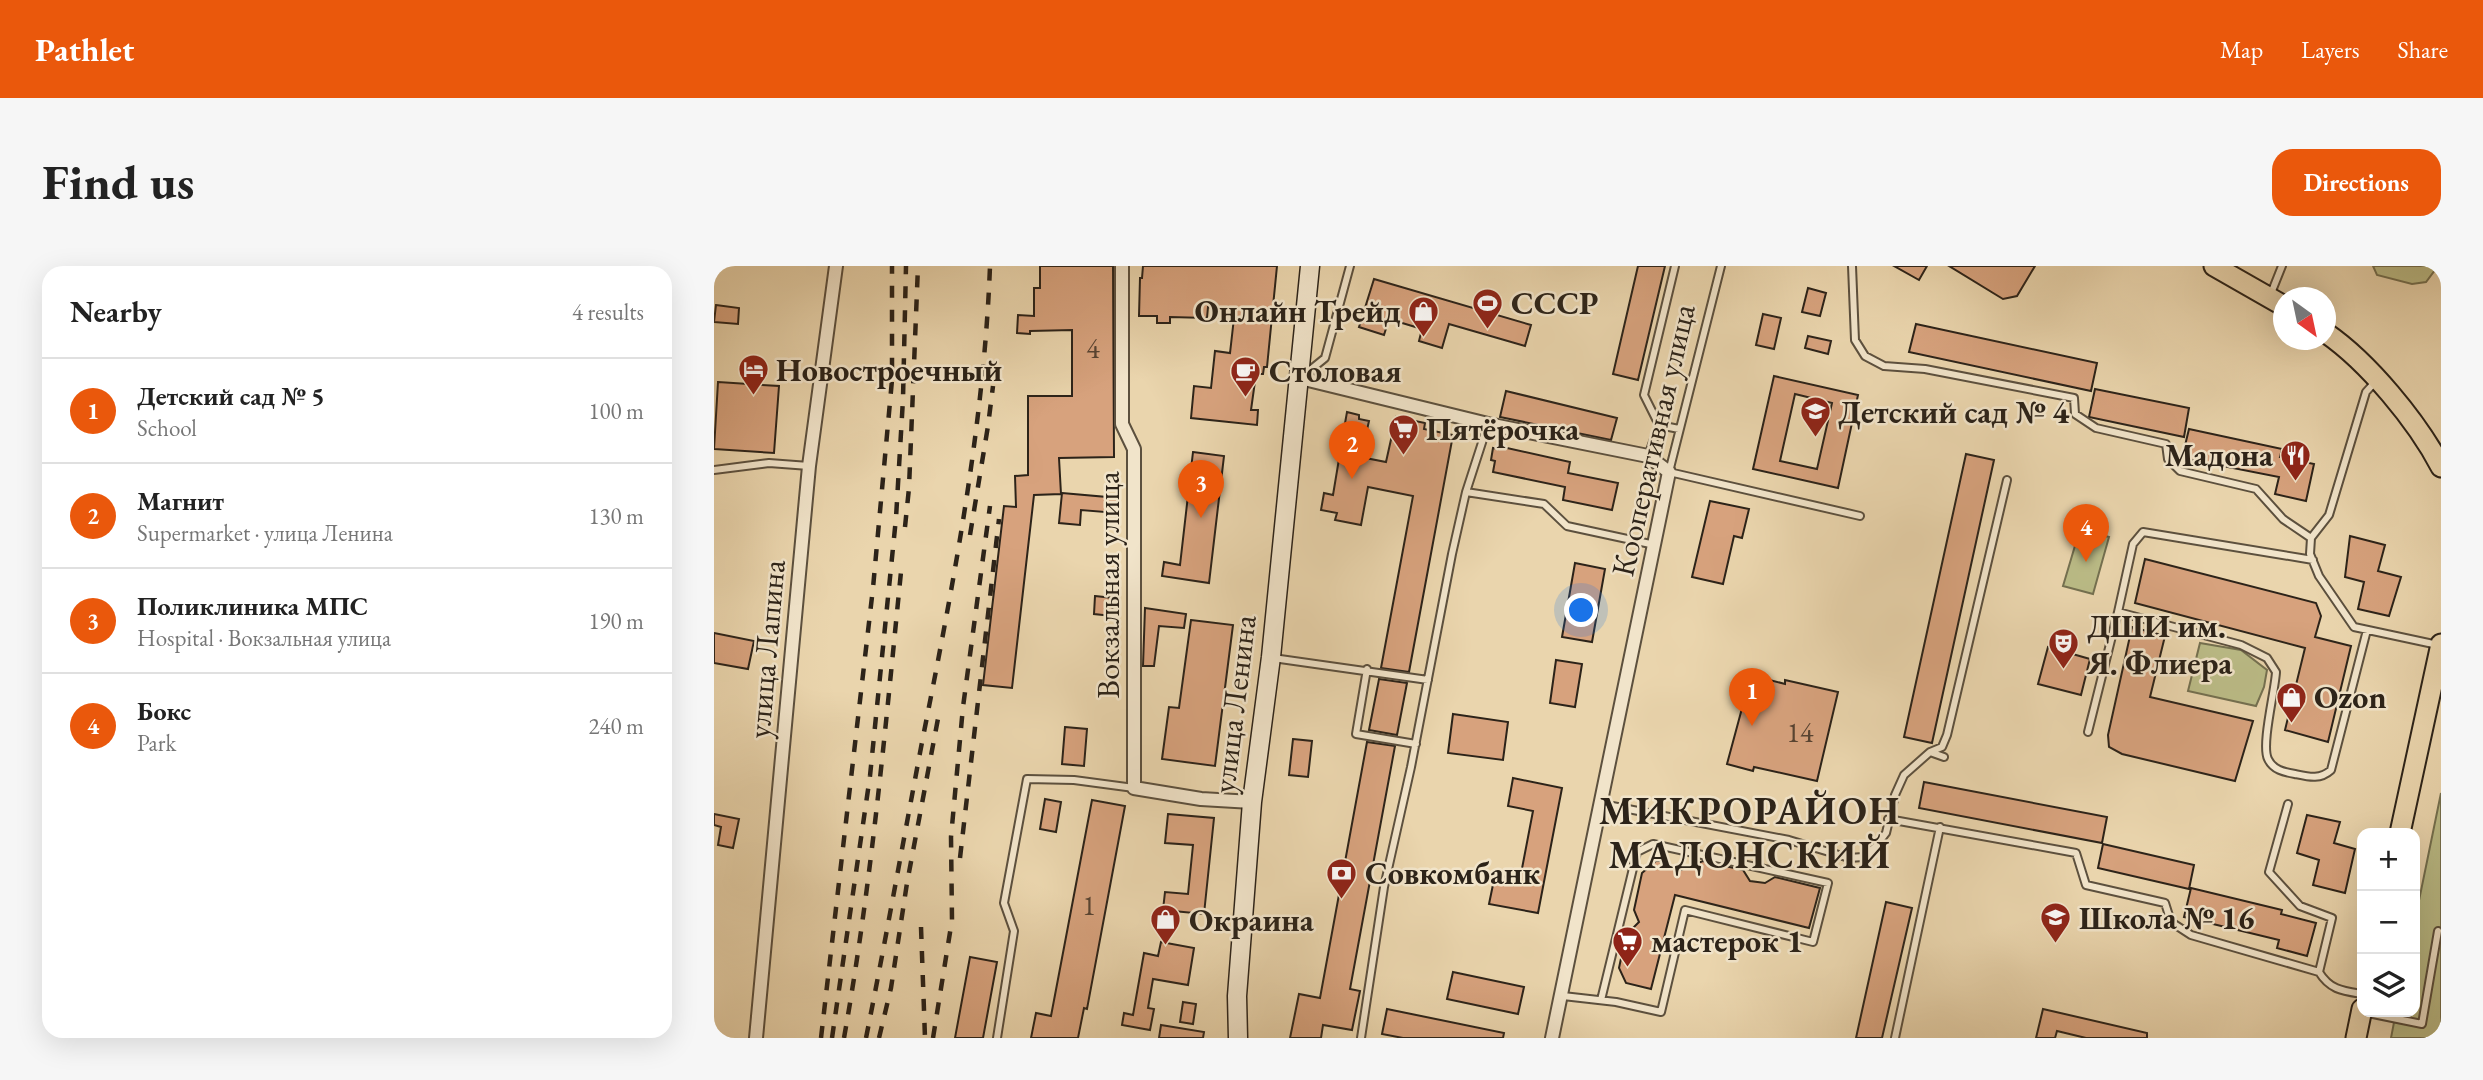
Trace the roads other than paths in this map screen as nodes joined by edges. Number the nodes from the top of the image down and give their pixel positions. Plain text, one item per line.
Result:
1 (836, 266) edge
2 (1122, 266) edge
3 (1310, 266) edge
4 (1350, 266) edge
5 (1675, 266) edge
6 (1721, 266) edge
7 (1852, 266) edge
8 (2214, 266) edge
9 (2282, 266) edge
10 (2279, 287) edge
11 (2273, 300) edge
12 (2336, 341) edge
13 (1300, 378) junction
14 (2377, 380) junction
15 (1488, 424) junction
16 (1659, 425) junction
17 (1679, 429) junction
18 (1648, 456) junction
19 (809, 466) junction
20 (2441, 467) edge
21 (714, 470) edge
22 (1669, 472) junction
23 (2007, 480) dead end
24 (1466, 492) junction
25 (1860, 516) dead end
26 (2311, 538) junction
27 (1655, 545) junction
28 (2313, 560) junction
29 (2118, 612) junction
30 (2367, 630) junction
31 (2441, 645) edge
32 (1271, 657) junction
33 (1367, 669) junction
34 (1428, 680) junction
35 (2088, 732) dead end
36 (1416, 744) junction
37 (1930, 752) junction
38 (1944, 757) dead end
39 (1134, 788) junction
40 (1252, 802) junction
41 (1602, 804) junction
42 (2288, 804) dead end
43 (1888, 819) junction
44 (1940, 827) junction
45 (2401, 828) edge
46 (2438, 931) dead end
47 (2319, 972) junction
48 (2357, 994) edge
49 (1563, 996) junction
50 (1601, 1000) junction
51 (2360, 1017) edge
52 (2392, 1017) edge
53 (756, 1038) edge
54 (997, 1038) edge
55 (1238, 1038) edge
56 (1361, 1038) edge
57 (1552, 1038) edge
58 (1895, 1038) edge
59 (2356, 1038) edge

1 - 19 street, улица Лапина
2 - 39 street, Вокзальная улица
3 - 13 main road, улица Ленина
4 - 13 lane
5 - 16 lane
6 - 17 lane, Кооперативная улица
7 - 26 lane
8 - 11 highway
9 - 10 lane
12 - 14 highway
13 - 15 street
13 - 32 main road, улица Ленина
14 - 20 highway
14 - 26 lane
15 - 18 street
15 - 24 lane
16 - 17 lane
16 - 18 lane
17 - 22 lane, Кооперативная улица
18 - 22 street
19 - 21 lane
19 - 53 street, улица Лапина
22 - 25 lane
22 - 27 street, Кооперативная улица
23 - 37 lane
24 - 27 lane
24 - 34 lane
26 - 28 lane
27 - 41 street, Кооперативная улица
28 - 29 lane
28 - 30 lane
29 - 30 lane
29 - 35 lane
30 - 31 lane
31 - 45 highway
32 - 33 lane
32 - 40 main road, улица Ленина
33 - 34 lane
33 - 36 lane
34 - 36 lane
36 - 56 lane
37 - 38 lane
37 - 43 lane
39 - 40 street
39 - 54 lane
40 - 55 main road, улица Ленина
41 - 43 lane
41 - 49 street, Кооперативная улица
42 - 47 lane
43 - 44 lane
44 - 47 lane
44 - 58 lane
46 - 52 lane
47 - 48 lane
49 - 50 lane
49 - 57 street, Кооперативная улица
50 - 50 lane
51 - 59 highway

